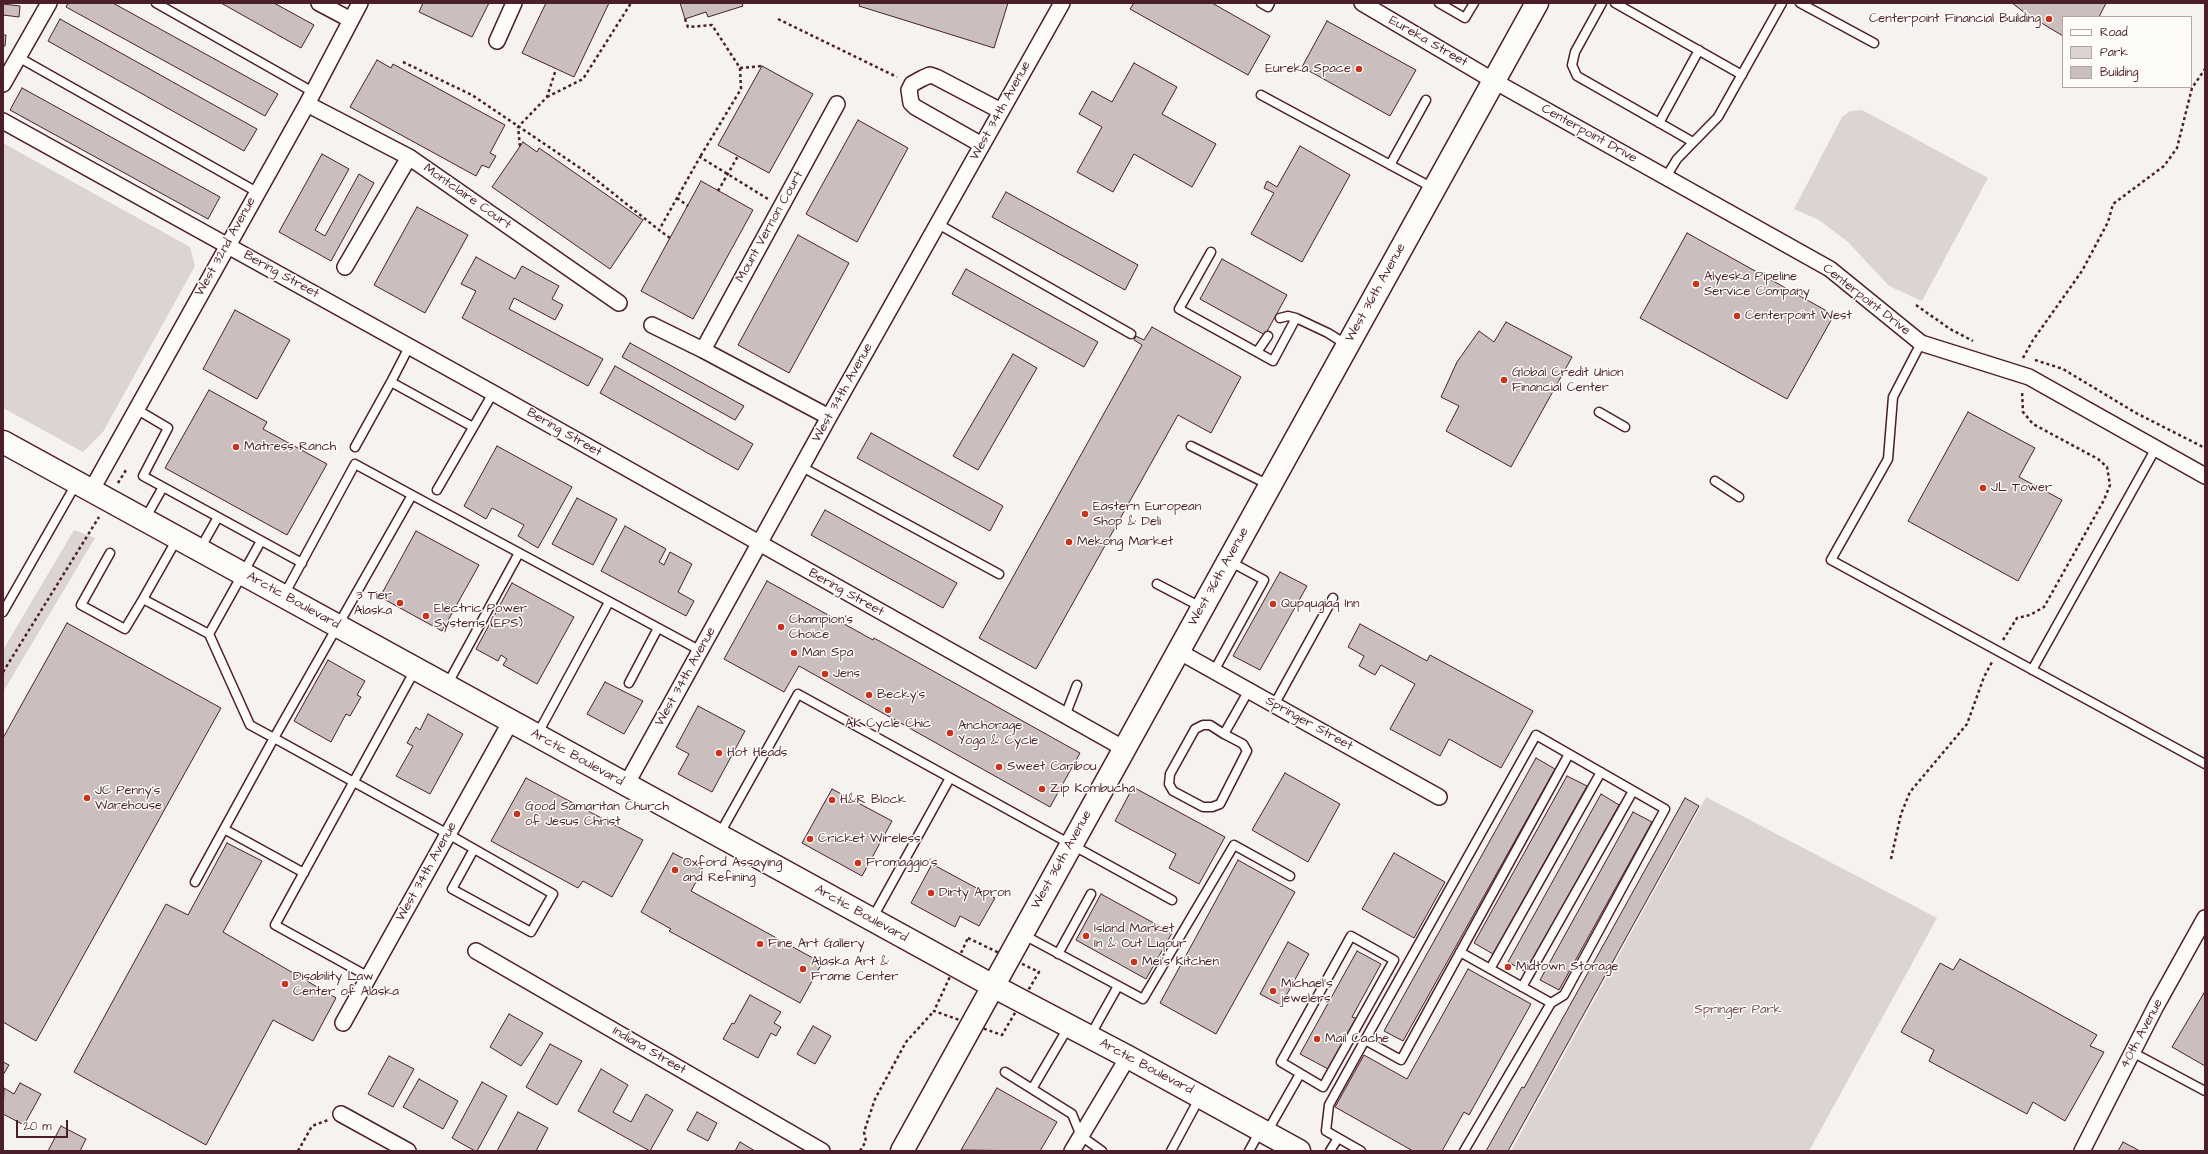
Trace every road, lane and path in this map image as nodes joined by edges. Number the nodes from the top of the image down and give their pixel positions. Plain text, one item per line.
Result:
1 (49, 3) edge
2 (156, 3) edge
3 (319, 3) edge
4 (360, 3) edge
5 (514, 3) edge
6 (631, 3) edge
7 (1062, 3) edge
8 (1260, 3) edge
9 (1270, 3) edge
10 (1439, 3) edge
11 (1474, 3) edge
12 (1537, 3) edge
13 (1602, 3) edge
14 (1615, 3) edge
15 (1782, 3) edge
16 (1800, 3) edge
17 (1369, 5) edge
18 (685, 19) dead end
19 (778, 19) dead end
20 (351, 20) junction
21 (497, 41) dead end
22 (1874, 43) dead end
23 (1699, 50) junction
24 (18, 57) junction
25 (403, 62) dead end
26 (762, 66) dead end
27 (740, 68) junction
28 (556, 69) dead end
29 (2205, 69) edge
30 (1742, 75) junction
31 (1494, 81) junction
32 (3, 84) edge
33 (912, 84) junction
34 (1262, 95) dead end
35 (547, 97) junction
36 (310, 98) junction
37 (1426, 100) dead end
38 (837, 104) dead end
39 (1001, 110) junction
40 (3, 121) edge
41 (1660, 123) junction
42 (518, 127) junction
43 (1693, 142) junction
44 (982, 145) junction
45 (520, 146) dead end
46 (738, 156) dead end
47 (409, 157) junction
48 (700, 157) junction
49 (1390, 165) junction
50 (728, 174) junction
51 (1666, 177) junction
52 (1434, 188) junction
53 (718, 191) dead end
54 (257, 192) junction
55 (677, 198) junction
56 (688, 206) dead end
57 (781, 207) junction
58 (938, 224) junction
59 (659, 230) junction
60 (670, 238) dead end
61 (227, 245) junction
62 (1211, 252) dead end
63 (345, 267) dead end
64 (619, 303) dead end
65 (1280, 318) dead end
66 (1296, 318) junction
67 (652, 325) dead end
68 (1131, 334) dead end
69 (1268, 336) dead end
70 (1922, 343) junction
71 (1347, 345) junction
72 (409, 347) junction
73 (703, 350) junction
74 (1257, 352) junction
75 (2023, 375) junction
76 (390, 382) junction
77 (493, 394) junction
78 (136, 409) junction
79 (1599, 412) dead end
80 (829, 417) junction
81 (1625, 427) dead end
82 (473, 428) junction
83 (3, 442) edge
84 (1191, 446) dead end
85 (355, 447) dead end
86 (2156, 448) junction
87 (802, 467) junction
88 (2205, 476) edge
89 (1715, 482) dead end
90 (84, 486) junction
91 (1270, 486) junction
92 (163, 487) junction
93 (437, 490) dead end
94 (412, 495) junction
95 (1739, 497) dead end
96 (100, 517) dead end
97 (218, 517) junction
98 (144, 520) junction
99 (177, 538) junction
100 (261, 541) junction
101 (760, 545) junction
102 (199, 550) junction
103 (110, 553) dead end
104 (519, 553) junction
105 (1228, 561) junction
106 (302, 563) junction
107 (243, 574) junction
108 (999, 574) dead end
109 (1157, 584) dead end
110 (284, 596) junction
111 (1333, 598) dead end
112 (143, 599) junction
113 (609, 602) junction
114 (1202, 608) junction
115 (3, 612) edge
116 (336, 625) junction
117 (658, 628) junction
118 (209, 634) junction
119 (700, 651) junction
120 (1178, 651) junction
121 (1997, 651) junction
122 (416, 669) junction
123 (2032, 670) junction
124 (1214, 671) junction
125 (3, 672) edge
126 (629, 683) dead end
127 (446, 686) junction
128 (1077, 686) dead end
129 (1250, 690) junction
130 (1274, 704) junction
131 (1065, 716) junction
132 (511, 721) junction
133 (1224, 734) junction
134 (537, 736) junction
135 (274, 738) junction
136 (1123, 748) junction
137 (1569, 754) junction
138 (2205, 764) edge
139 (1601, 772) junction
140 (950, 778) junction
141 (354, 782) junction
142 (626, 785) junction
143 (1633, 791) junction
144 (1439, 797) dead end
145 (224, 829) junction
146 (448, 834) junction
147 (719, 836) junction
148 (1070, 845) junction
149 (474, 849) junction
150 (1891, 859) dead end
151 (304, 873) junction
152 (1290, 876) dead end
153 (195, 882) dead end
154 (1091, 894) dead end
155 (1172, 900) dead end
156 (2205, 918) edge
157 (871, 920) junction
158 (1022, 933) junction
159 (476, 951) dead end
160 (1460, 952) junction
161 (1058, 954) junction
162 (1490, 969) junction
163 (369, 977) junction
164 (992, 986) junction
165 (1118, 986) junction
166 (1522, 987) junction
167 (1551, 1003) junction
168 (934, 1011) dead end
169 (343, 1023) dead end
170 (1069, 1026) junction
171 (1090, 1037) junction
172 (1365, 1040) junction
173 (2132, 1052) junction
174 (1128, 1057) junction
175 (1005, 1072) dead end
176 (1300, 1074) junction
177 (1032, 1089) junction
178 (2205, 1091) edge
179 (1200, 1096) junction
180 (342, 1114) joint
181 (1263, 1131) junction
182 (1081, 1136) junction
183 (1338, 1138) junction
184 (1174, 1150) edge
185 (298, 1151) edge
186 (408, 1151) edge
187 (822, 1151) edge
188 (860, 1151) edge
189 (902, 1151) edge
190 (1072, 1151) edge
191 (1102, 1151) edge
192 (1249, 1151) edge
193 (1300, 1151) edge
194 (1330, 1151) edge
195 (1361, 1151) edge
196 (1464, 1151) edge
197 (2082, 1151) edge

1 - 24 street
2 - 36 lane
3 - 20 street
4 - 20 street, West 32nd Avenue
5 - 21 street
6 - 35 path
7 - 39 street, West 34th Avenue
8 - 9 lane
10 - 11 lane
12 - 31 main road, West 36th Avenue
13 - 41 lane
14 - 23 lane
15 - 30 lane
16 - 22 lane
17 - 31 street, Eureka Street
18 - 27 path
19 - 33 path
20 - 36 street, West 32nd Avenue
23 - 30 lane
23 - 41 lane
24 - 32 street
24 - 54 lane
25 - 42 path
26 - 27 path
27 - 48 path
28 - 35 path
29 - 75 path
30 - 43 lane
31 - 51 street, Centerpoint Drive
31 - 52 main road, West 36th Avenue
33 - 39 street
33 - 44 street
34 - 49 lane
35 - 42 path
36 - 47 street, Montclaire Court
36 - 54 street, West 32nd Avenue
37 - 49 lane
38 - 57 street, Mount Vernon Court
39 - 44 street, West 34th Avenue
40 - 61 street, Bering Street
41 - 43 lane
42 - 45 path
42 - 59 path
43 - 51 lane
44 - 58 street, West 34th Avenue
46 - 50 path
47 - 63 street
47 - 64 street, Montclaire Court
48 - 50 path
48 - 55 path
49 - 52 lane
50 - 53 path
50 - 57 path
51 - 70 street, Centerpoint Drive
52 - 71 main road, West 36th Avenue
54 - 61 street, West 32nd Avenue
55 - 56 path
55 - 59 path
57 - 73 street, Mount Vernon Court
58 - 68 lane
58 - 80 street, West 34th Avenue
59 - 60 path
61 - 72 street, Bering Street
61 - 78 street, West 32nd Avenue
62 - 74 lane
65 - 66 lane
66 - 71 lane
66 - 74 lane
67 - 73 street
69 - 74 lane
70 - 75 street, Centerpoint Drive
70 - 121 lane
71 - 91 main road, West 36th Avenue
72 - 76 lane
72 - 77 street, Bering Street
73 - 80 street
75 - 86 street, Centerpoint Drive
75 - 121 path
76 - 82 lane
76 - 85 lane
77 - 82 lane
77 - 101 street, Bering Street
78 - 90 street, West 32nd Avenue
78 - 92 lane
79 - 81 lane
80 - 87 street, West 34th Avenue
82 - 93 lane
83 - 90 main road, Arctic Boulevard
84 - 91 lane
86 - 88 street, Centerpoint Drive
86 - 123 lane
87 - 101 street, West 34th Avenue
87 - 108 lane
89 - 95 lane
90 - 98 main road, Arctic Boulevard
90 - 115 lane
91 - 105 main road, West 36th Avenue
92 - 97 lane
92 - 98 lane
94 - 104 lane
94 - 106 lane
94 - 116 lane
96 - 125 path
97 - 100 lane
97 - 102 lane
98 - 99 main road, Arctic Boulevard
99 - 102 main road, Arctic Boulevard
99 - 112 lane
100 - 106 lane
100 - 107 lane
101 - 119 street, West 34th Avenue
101 - 131 street, Bering Street
102 - 107 main road, Arctic Boulevard
103 - 112 lane
104 - 113 lane
104 - 127 lane
105 - 114 main road, West 36th Avenue
105 - 124 lane
106 - 110 lane
107 - 110 main road, Arctic Boulevard
107 - 118 lane
109 - 114 lane
110 - 116 main road, Arctic Boulevard
111 - 130 lane
112 - 118 lane
113 - 117 lane
113 - 134 lane
114 - 120 main road, West 36th Avenue
116 - 122 main road, Arctic Boulevard
116 - 135 lane
117 - 119 lane
117 - 126 lane
118 - 135 lane
119 - 142 street, West 34th Avenue
120 - 124 street, Springer Street
120 - 136 main road, West 36th Avenue
121 - 123 lane
121 - 150 path
122 - 127 main road, Arctic Boulevard
122 - 141 lane
123 - 138 lane
124 - 129 street, Springer Street
127 - 132 main road, Arctic Boulevard
128 - 131 lane
129 - 130 street, Springer Street
129 - 133 lane
130 - 144 street, Springer Street
131 - 136 street, Bering Street
132 - 134 main road, Arctic Boulevard
132 - 146 street, West 34th Avenue
133 - 133 lane
134 - 142 main road, Arctic Boulevard
135 - 141 lane
135 - 145 lane
136 - 148 main road, West 36th Avenue
137 - 139 lane
137 - 160 lane
137 - 172 lane
139 - 143 lane
139 - 162 lane
140 - 147 lane
140 - 148 lane
140 - 157 lane
141 - 146 lane
141 - 151 lane
142 - 147 main road, Arctic Boulevard
143 - 166 lane
143 - 167 lane
145 - 151 lane
145 - 153 lane
146 - 149 lane
146 - 163 street, West 34th Avenue
147 - 157 main road, Arctic Boulevard
148 - 155 lane
148 - 158 main road, West 36th Avenue
149 - 149 lane
151 - 163 lane
152 - 165 lane
154 - 161 lane
156 - 173 street, 40th Avenue
157 - 164 main road, Arctic Boulevard
158 - 161 lane
158 - 164 main road, West 36th Avenue
159 - 187 street, Indiana Street
160 - 162 lane
160 - 172 lane
161 - 165 lane
162 - 166 lane
163 - 169 street, West 34th Avenue
164 - 170 main road, Arctic Boulevard
164 - 189 main road, West 36th Avenue
165 - 171 lane
166 - 167 lane
167 - 196 lane
168 - 188 path
170 - 171 main road, Arctic Boulevard
170 - 177 lane
171 - 174 main road, Arctic Boulevard
172 - 183 lane
173 - 178 lane
173 - 197 street, 40th Avenue
174 - 179 main road, Arctic Boulevard
174 - 182 street
175 - 177 lane
176 - 176 lane
176 - 181 lane
177 - 182 lane
179 - 181 main road, Arctic Boulevard
179 - 184 lane
180 - 185 path
180 - 186 street
181 - 192 lane
181 - 193 main road, Arctic Boulevard
182 - 190 street
182 - 191 lane
183 - 194 lane
183 - 195 lane

